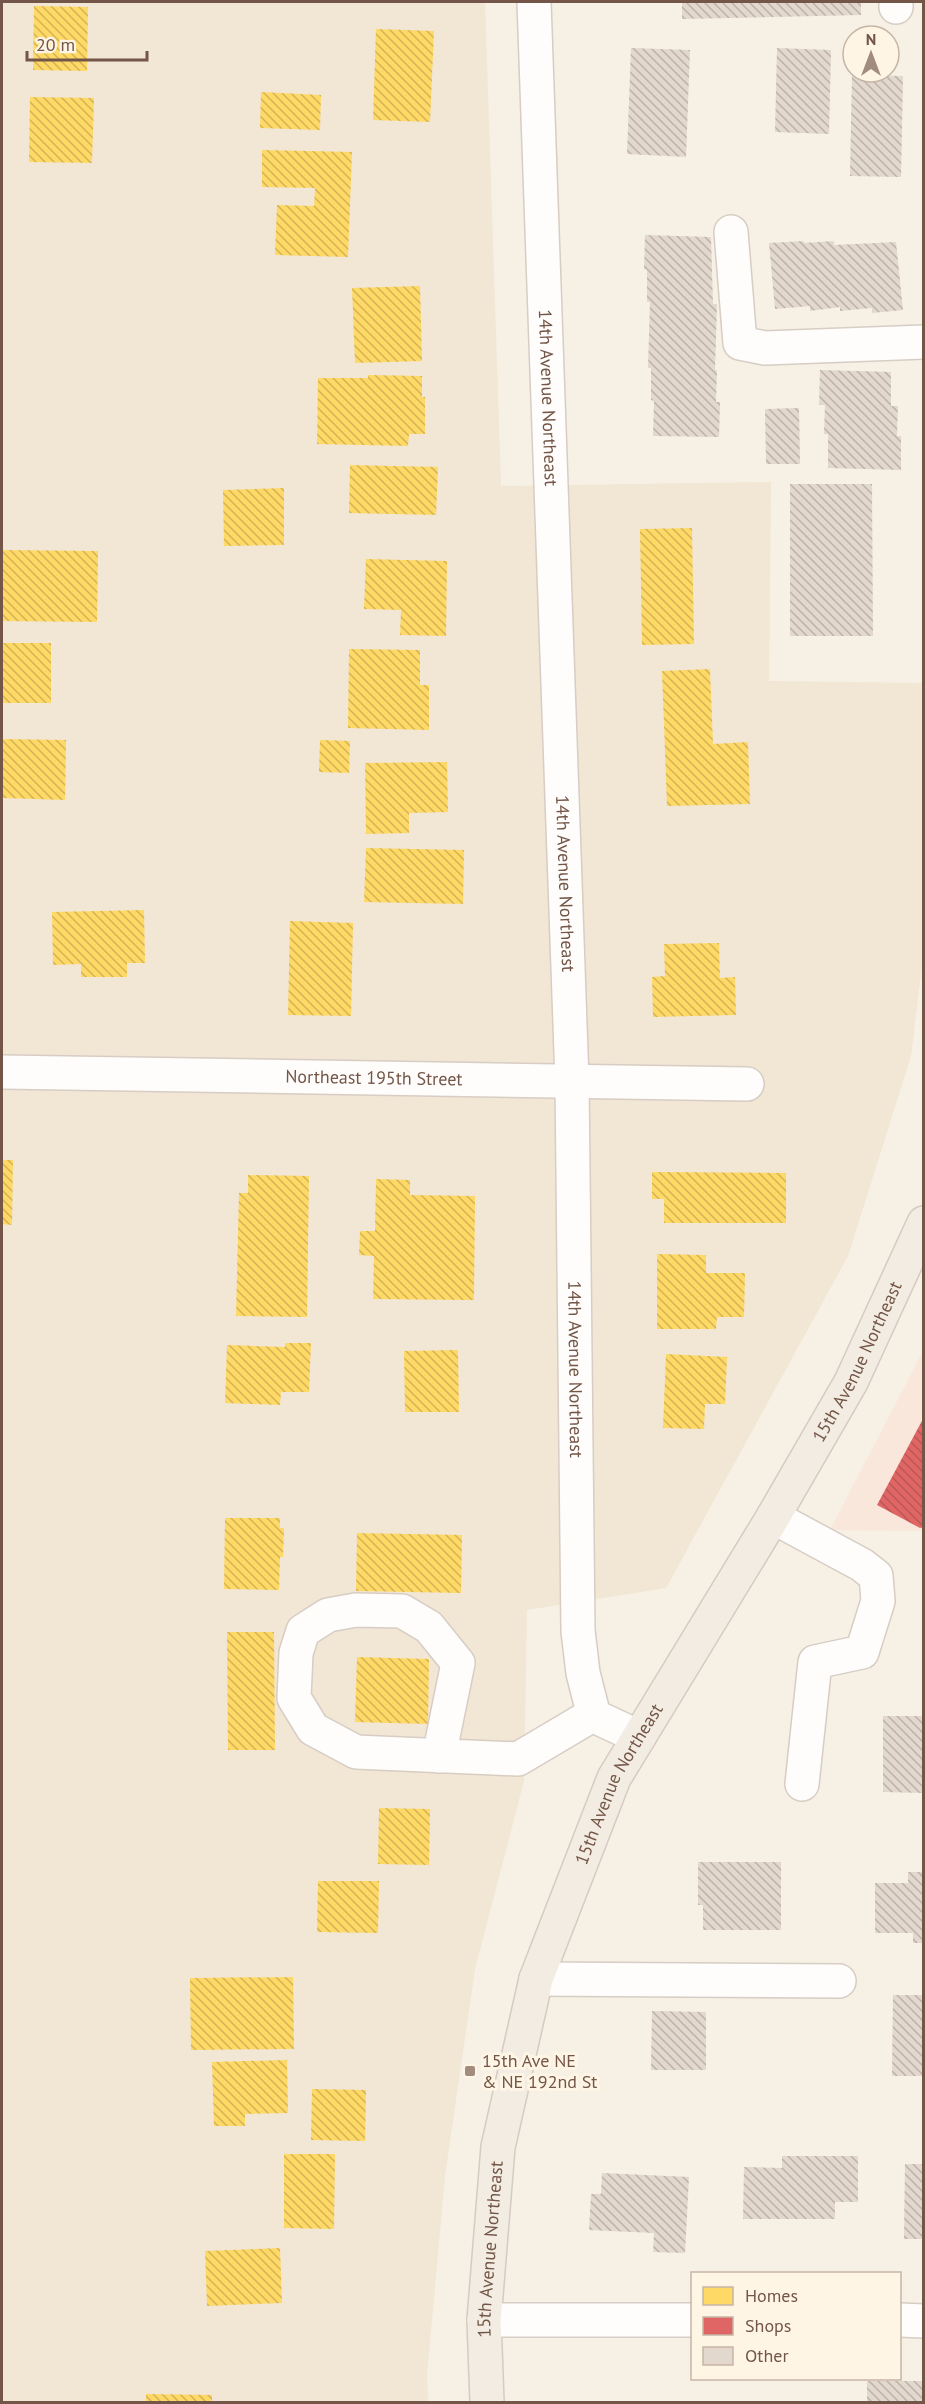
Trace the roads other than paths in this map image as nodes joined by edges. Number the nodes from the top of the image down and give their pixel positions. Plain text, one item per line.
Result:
1 (534, 2) edge
2 (731, 232) dead end
3 (924, 342) edge
4 (2, 1072) edge
5 (572, 1081) junction
6 (747, 1084) dead end
7 (924, 1223) edge
8 (916, 1259) edge
9 (773, 1517) junction
10 (594, 1714) junction
11 (639, 1737) junction
12 (439, 1756) junction
13 (802, 1784) dead end
14 (536, 1979) junction
15 (839, 1981) dead end
16 (484, 2320) junction
17 (691, 2320) edge
18 (901, 2320) edge
19 (924, 2320) edge
20 (487, 2403) edge

1 - 5 street, 14th Avenue Northeast
2 - 3 street
4 - 5 street, Northeast 195th Street
5 - 6 street, Northeast 195th Street
5 - 10 street, 14th Avenue Northeast
7 - 8 main road, 15th Avenue Northeast
8 - 9 main road, 15th Avenue Northeast
9 - 11 main road, 15th Avenue Northeast
9 - 13 street
10 - 11 street
10 - 12 street
11 - 14 main road, 15th Avenue Northeast
12 - 12 street
14 - 15 street
14 - 16 main road, 15th Avenue Northeast
16 - 17 street
16 - 20 main road, 15th Avenue Northeast
18 - 19 street

